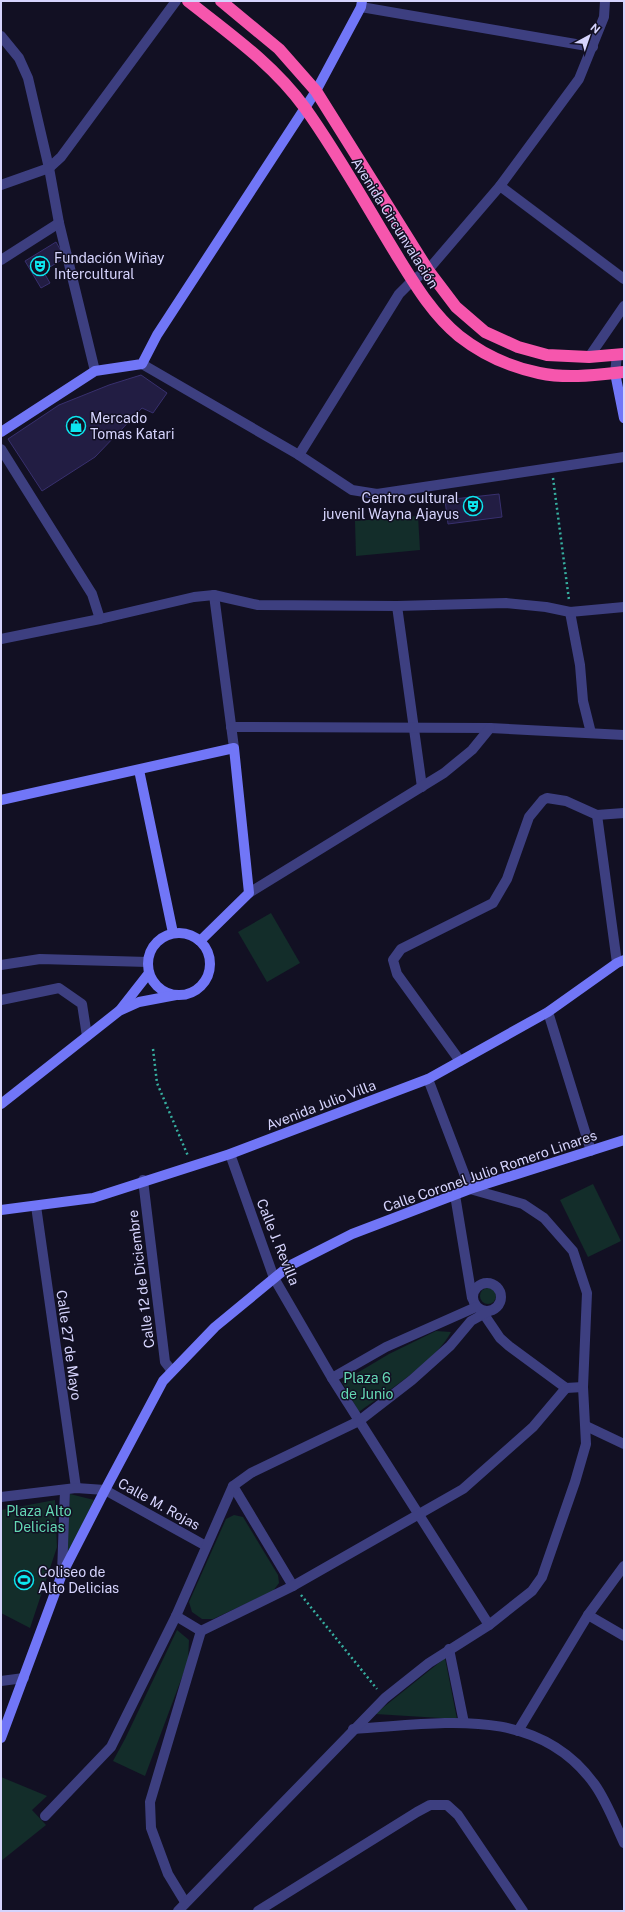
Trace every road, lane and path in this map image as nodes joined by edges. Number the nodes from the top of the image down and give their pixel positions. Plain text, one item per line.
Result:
1 (176, 1) edge
2 (188, 1) edge
3 (221, 1) edge
4 (605, 1) edge
5 (361, 4) edge
6 (1, 36) edge
7 (593, 47) junction
8 (316, 91) junction
9 (305, 108) junction
10 (49, 168) junction
11 (1, 185) edge
12 (500, 186) junction
13 (59, 223) junction
14 (1, 260) edge
15 (428, 270) junction
16 (624, 279) edge
17 (412, 280) junction
18 (624, 306) edge
19 (620, 355) edge
20 (589, 357) junction
21 (142, 364) junction
22 (95, 371) junction
23 (620, 372) edge
24 (624, 418) edge
25 (1, 432) edge
26 (1, 449) edge
27 (299, 455) junction
28 (624, 457) edge
29 (552, 468) junction
30 (214, 595) junction
31 (397, 606) junction
32 (624, 607) edge
33 (570, 612) junction
34 (100, 619) junction
35 (1, 639) edge
36 (231, 728) junction
37 (414, 728) junction
38 (490, 728) junction
39 (591, 733) junction
40 (624, 734) edge
41 (234, 748) junction
42 (139, 770) junction
43 (422, 787) junction
44 (1, 800) edge
45 (624, 813) edge
46 (597, 815) junction
47 (249, 893) junction
48 (173, 933) junction
49 (200, 941) junction
50 (148, 962) junction
51 (621, 962) edge
52 (1, 965) edge
53 (149, 973) junction
54 (176, 995) junction
55 (1, 1000) edge
56 (119, 1011) junction
57 (548, 1012) junction
58 (87, 1036) junction
59 (153, 1049) dead end
60 (460, 1061) junction
61 (428, 1079) junction
62 (1, 1104) edge
63 (624, 1140) edge
64 (591, 1151) junction
65 (230, 1154) junction
66 (193, 1165) junction
67 (143, 1180) junction
68 (470, 1189) junction
69 (455, 1195) junction
70 (36, 1206) junction
71 (1, 1210) edge
72 (468, 1272) junction
73 (274, 1278) junction
74 (487, 1283) junction
75 (481, 1308) junction
76 (172, 1371) junction
77 (332, 1378) junction
78 (583, 1387) junction
79 (566, 1388) junction
80 (359, 1421) junction
81 (586, 1426) junction
82 (624, 1444) edge
83 (233, 1486) junction
84 (70, 1489) junction
85 (105, 1490) junction
86 (1, 1497) edge
87 (418, 1514) junction
88 (206, 1546) junction
89 (624, 1566) edge
90 (62, 1574) junction
91 (293, 1586) junction
92 (588, 1615) junction
93 (176, 1616) junction
94 (489, 1625) junction
95 (201, 1631) junction
96 (624, 1636) edge
97 (449, 1649) junction
98 (24, 1678) junction
99 (1, 1681) edge
100 (385, 1698) junction
101 (464, 1723) junction
102 (353, 1729) junction
103 (518, 1730) junction
104 (1, 1738) edge
105 (45, 1816) dead end
106 (624, 1842) edge
107 (185, 1902) junction
108 (178, 1911) edge
109 (258, 1911) edge
110 (523, 1911) edge

1 - 10 street
2 - 9 highway, Avenida Circunvalación
3 - 8 highway, Avenida Circunvalación
4 - 7 street
5 - 7 street
5 - 8 street
6 - 10 street
7 - 12 street
8 - 9 street
8 - 15 highway, Avenida Circunvalación
9 - 17 highway, Avenida Circunvalación
9 - 21 street
10 - 11 street
10 - 13 street
12 - 15 street
12 - 16 street
13 - 14 street
13 - 22 street
15 - 17 street
15 - 20 highway, Avenida Circunvalación
17 - 23 highway, Avenida Circunvalación
17 - 27 street
18 - 20 street
19 - 20 highway, Avenida Circunvalación
19 - 23 street
21 - 22 street
21 - 27 street
22 - 25 street
23 - 24 street
26 - 34 street
27 - 29 street
28 - 29 street
29 - 33 path
30 - 31 street
30 - 34 street
30 - 36 street
31 - 33 street
31 - 37 street
32 - 33 street
33 - 39 street
34 - 35 street
36 - 37 street
36 - 41 street
37 - 38 street
37 - 43 street
38 - 39 street
38 - 43 street
39 - 40 street
41 - 42 street
41 - 47 street
42 - 44 street
42 - 48 street
43 - 47 street
45 - 46 street
46 - 51 street
46 - 60 street
47 - 49 street
48 - 49 street
48 - 50 street
49 - 54 street
50 - 52 street
50 - 53 street
51 - 57 street, Avenida Julio Villa
53 - 54 street
53 - 56 street
54 - 56 street
55 - 58 street
56 - 58 street
57 - 60 street, Avenida Julio Villa
57 - 64 street
58 - 62 street
59 - 66 path
60 - 61 street, Avenida Julio Villa
61 - 65 street, Avenida Julio Villa
61 - 68 street
63 - 64 street, Calle Coronel Julio Romero Linares
64 - 68 street, Calle Coronel Julio Romero Linares
65 - 66 street, Avenida Julio Villa
65 - 73 street, Calle J. Revilla
66 - 67 street, Avenida Julio Villa
67 - 70 street, Avenida Julio Villa
67 - 76 street, Calle 12 de Diciembre
68 - 69 street, Calle Coronel Julio Romero Linares
68 - 78 street
69 - 72 street
69 - 73 street, Calle Coronel Julio Romero Linares
70 - 71 street, Avenida Julio Villa
70 - 84 street, Calle 27 de Mayo
72 - 74 street
72 - 75 street
73 - 76 street, Calle Coronel Julio Romero Linares
73 - 77 street, Calle J. Revilla
74 - 75 street
74 - 75 street
75 - 77 street
75 - 79 street
75 - 80 street
76 - 85 street, Calle Coronel Julio Romero Linares
77 - 80 street, Calle J. Revilla
78 - 79 street
78 - 81 street
79 - 87 street
80 - 83 street
80 - 87 street, Calle J. Revilla
81 - 82 street
81 - 94 street
83 - 88 street
83 - 91 street
84 - 85 street, Calle M. Rojas
84 - 86 street, Calle M. Rojas
84 - 90 street, Calle 27 de Mayo
85 - 88 street, Calle M. Rojas
85 - 90 street, Calle Coronel Julio Romero Linares
87 - 91 street
87 - 94 street, Calle J. Revilla
88 - 93 street
89 - 92 street
90 - 98 street, Calle Coronel Julio Romero Linares
91 - 95 street
91 - 100 path
92 - 96 street
92 - 103 street
93 - 95 street
93 - 105 street
94 - 97 street
95 - 107 street
97 - 100 street
97 - 101 street
98 - 99 street
98 - 104 street, Calle Coronel Julio Romero Linares
100 - 102 street
101 - 102 street
101 - 103 street
102 - 107 street
103 - 106 street
107 - 108 street
109 - 110 street

